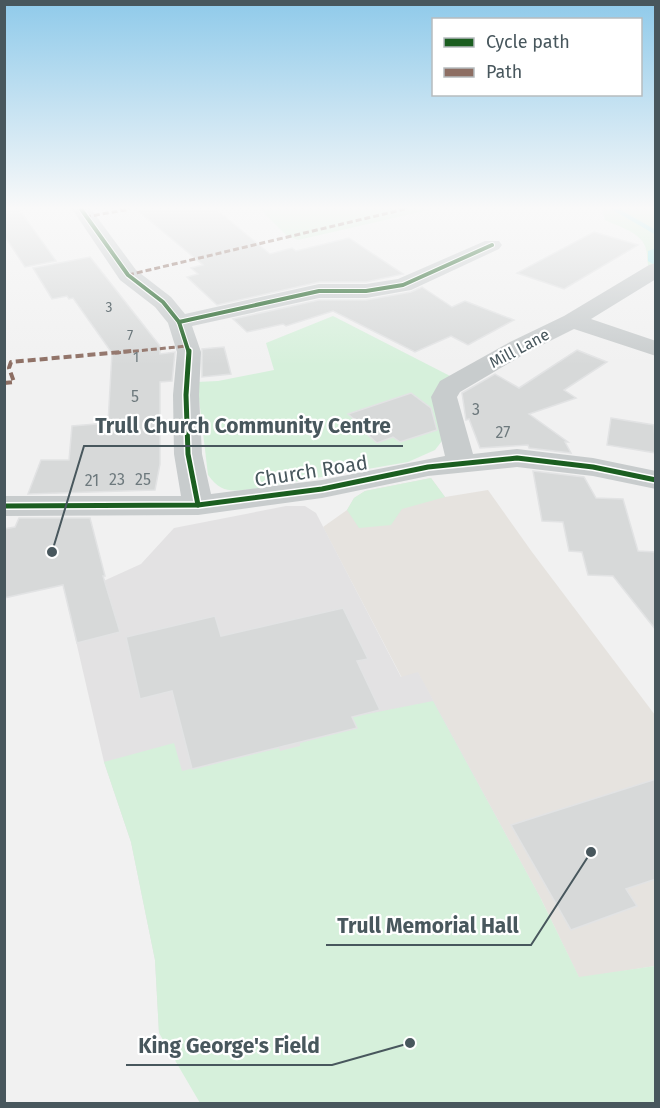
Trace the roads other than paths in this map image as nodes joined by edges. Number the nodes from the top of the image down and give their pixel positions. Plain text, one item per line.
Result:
1 (118, 261) edge
2 (461, 261) edge
3 (653, 270) edge
4 (573, 321) junction
5 (179, 322) junction
6 (656, 350) edge
7 (461, 462) junction
8 (656, 480) edge
9 (198, 505) junction
10 (4, 506) edge

1 - 5 street
2 - 5 street
3 - 4 street, Mill Lane
4 - 6 street
4 - 7 street, Mill Lane
5 - 9 street
7 - 8 street, Church Road
7 - 9 street, Church Road
9 - 10 street, Church Road

